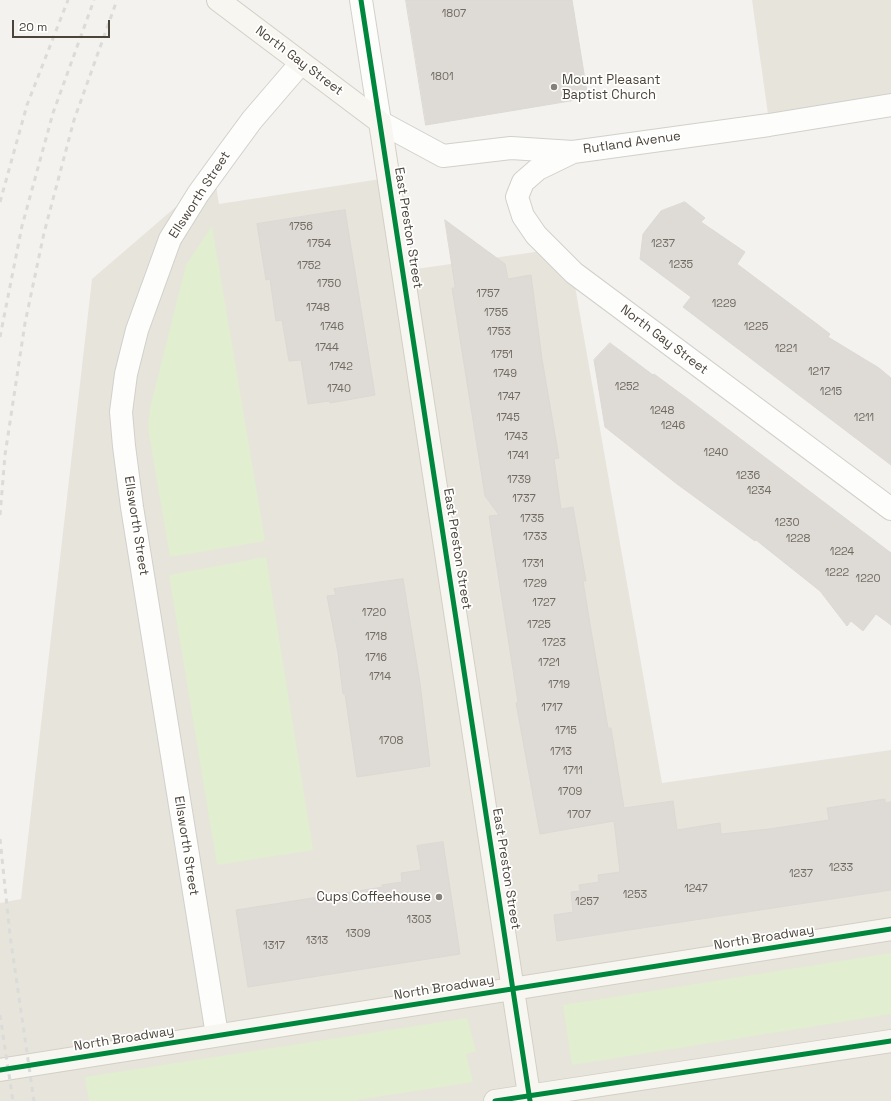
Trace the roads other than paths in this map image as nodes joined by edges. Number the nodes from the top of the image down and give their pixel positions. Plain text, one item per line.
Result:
1 (218, 0) edge
2 (361, 0) edge
3 (301, 63) junction
4 (891, 105) edge
5 (380, 122) junction
6 (573, 152) junction
7 (891, 509) edge
8 (891, 929) edge
9 (513, 989) junction
10 (217, 1035) junction
11 (891, 1041) edge
12 (0, 1070) edge
13 (530, 1099) edge
14 (495, 1101) edge

1 - 3 main road, North Gay Street
2 - 5 street, East Preston Street
3 - 5 main road, North Gay Street
3 - 10 street, Ellsworth Street
4 - 6 street, Rutland Avenue
5 - 6 street, Rutland Avenue
5 - 9 main road, East Preston Street
6 - 7 street, North Gay Street
8 - 9 main road, North Broadway
9 - 10 main road, North Broadway
9 - 13 main road, East Preston Street
10 - 12 main road, North Broadway
11 - 13 main road
13 - 14 main road

